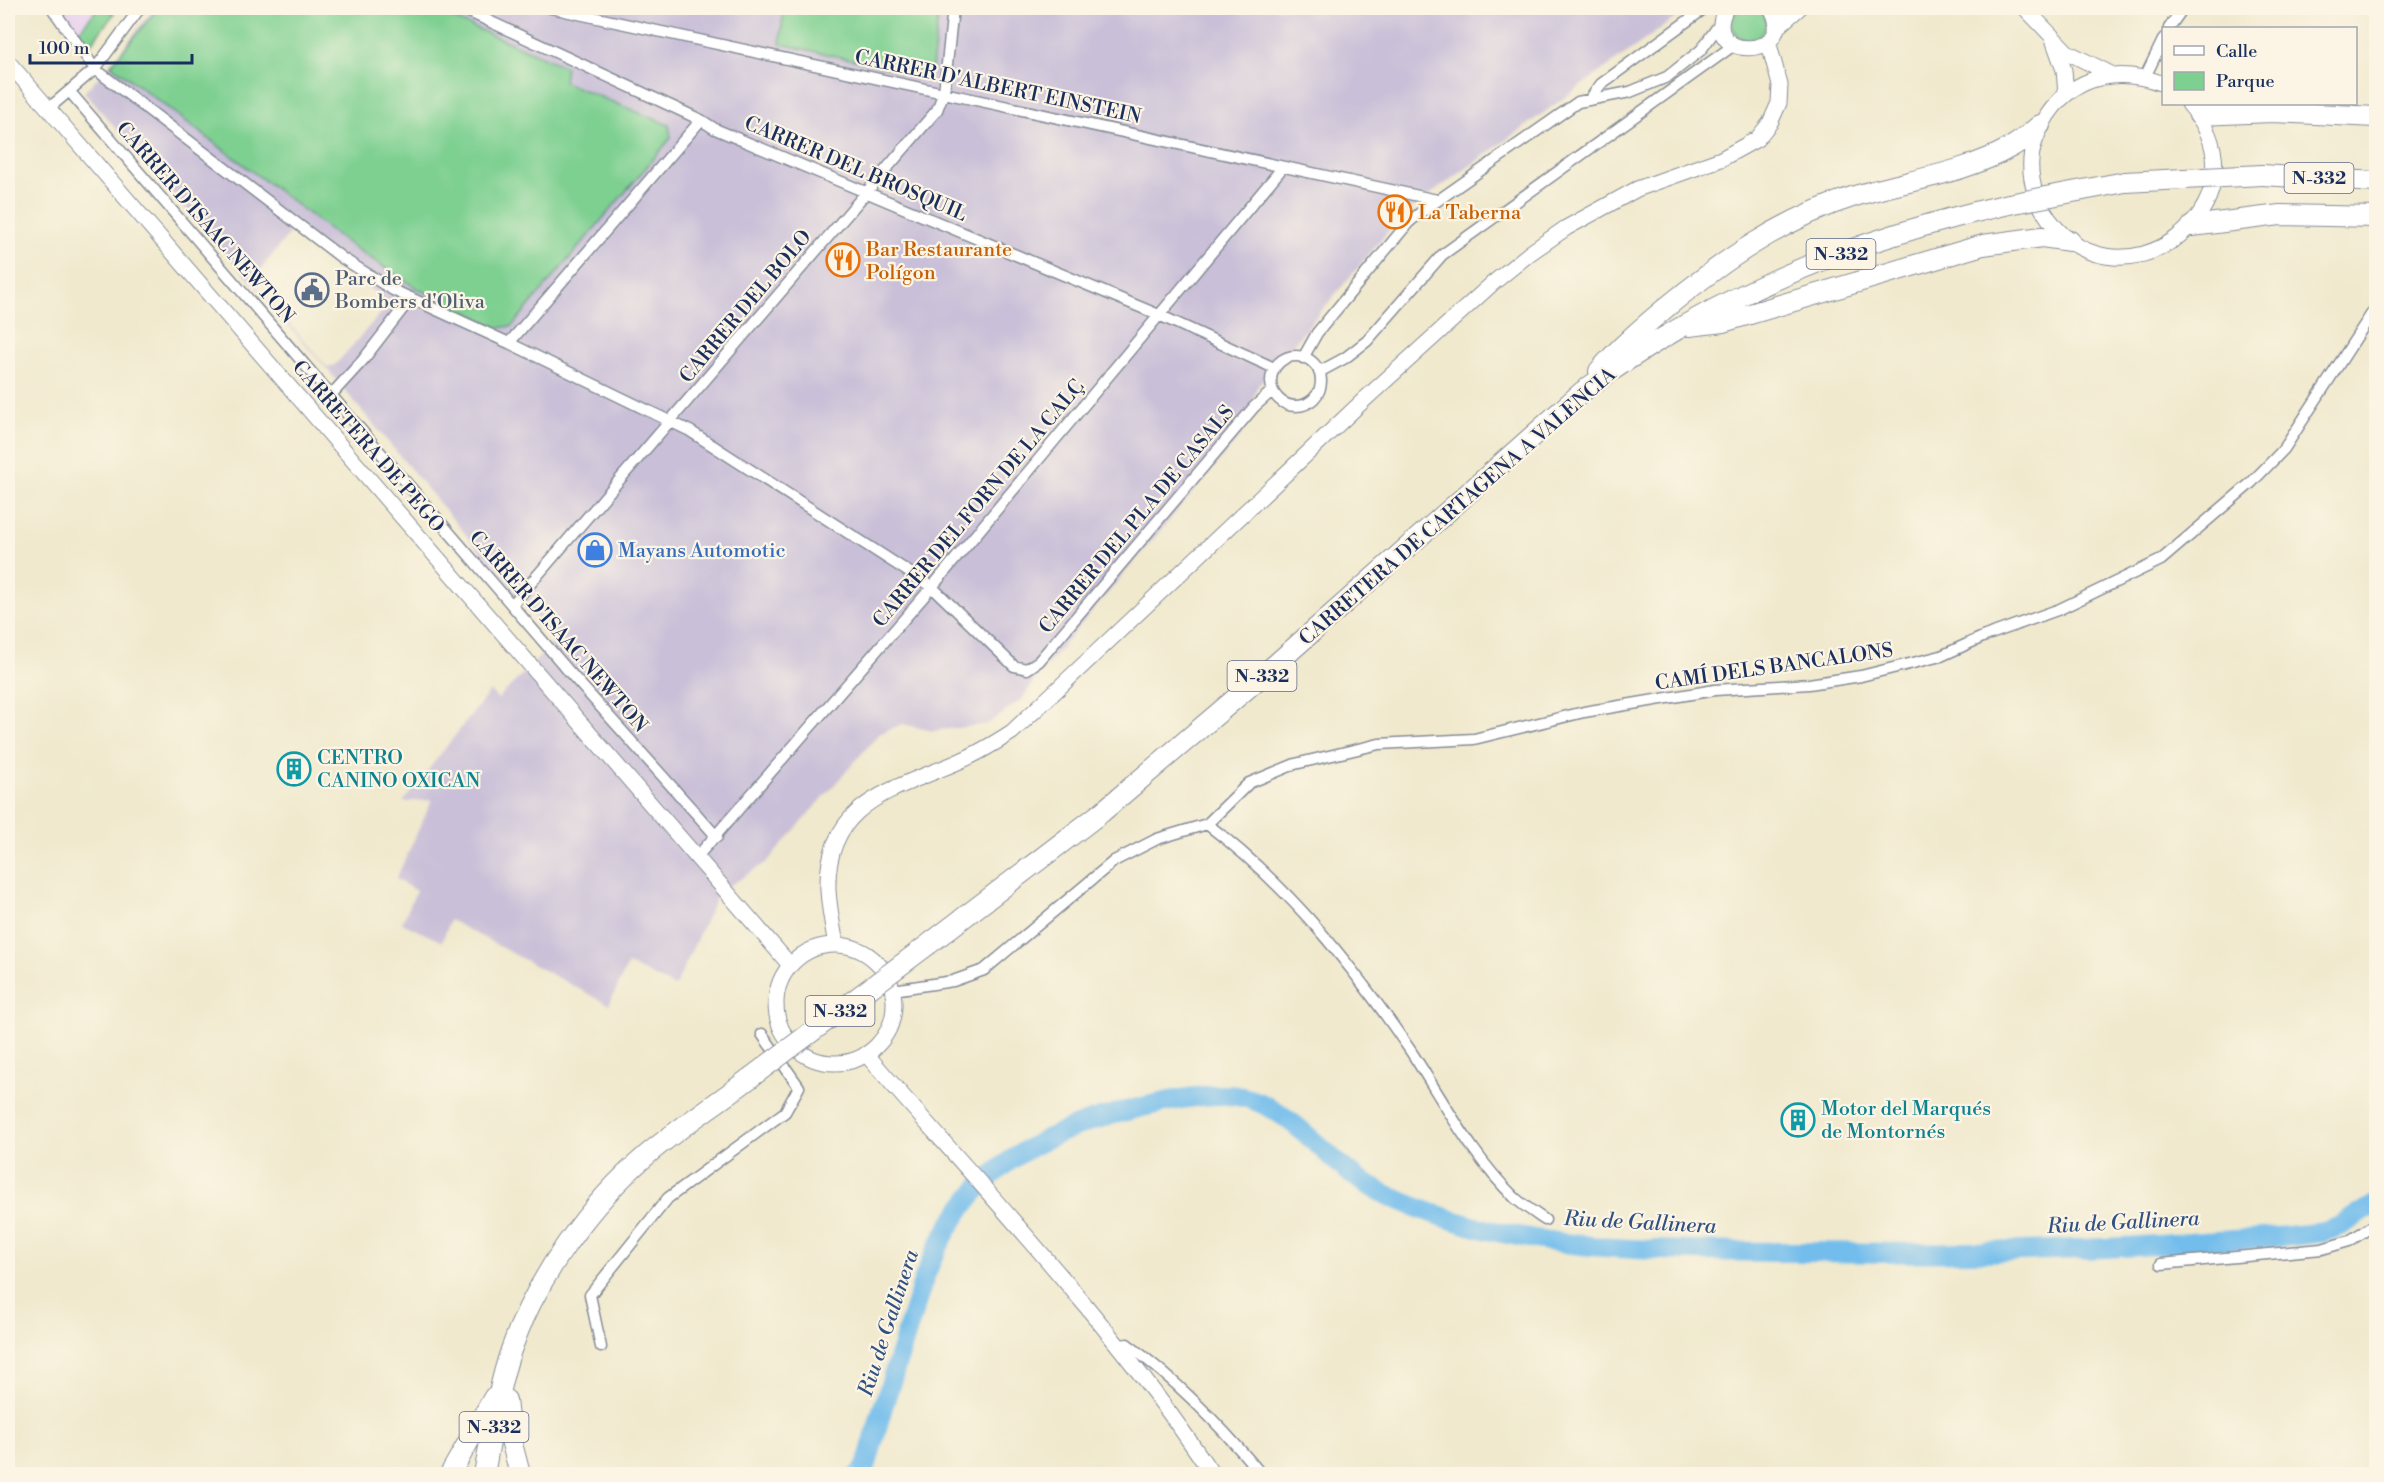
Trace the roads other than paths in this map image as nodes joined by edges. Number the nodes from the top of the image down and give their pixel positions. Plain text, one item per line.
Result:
1 (52, 8) edge
2 (140, 8) edge
3 (461, 8) edge
4 (551, 8) edge
5 (953, 8) edge
6 (1705, 8) edge
7 (1799, 8) edge
8 (2027, 8) edge
9 (2183, 8) edge
10 (1724, 15) edge
11 (1774, 21) edge
12 (2170, 27) edge
13 (2052, 39) junction
14 (2162, 40) edge
15 (1734, 45) junction
16 (1751, 49) junction
17 (8, 62) edge
18 (1774, 67) junction
19 (95, 69) junction
20 (2113, 75) junction
21 (2145, 77) junction
22 (2162, 84) edge
23 (70, 92) junction
24 (944, 92) junction
25 (2066, 94) junction
26 (1590, 99) junction
27 (48, 109) junction
28 (2194, 109) edge
29 (2376, 117) edge
30 (701, 120) junction
31 (2040, 125) junction
32 (1283, 167) junction
33 (2376, 182) edge
34 (866, 191) junction
35 (1437, 200) junction
36 (2376, 217) edge
37 (2192, 226) junction
38 (2070, 242) junction
39 (411, 298) junction
40 (2376, 307) edge
41 (1159, 315) junction
42 (1681, 327) junction
43 (509, 343) junction
44 (1303, 358) junction
45 (1274, 368) junction
46 (1319, 372) junction
47 (1272, 391) junction
48 (1582, 392) junction
49 (331, 394) junction
50 (669, 423) junction
51 (932, 587) junction
52 (513, 605) junction
53 (1207, 824) junction
54 (717, 837) junction
55 (696, 858) junction
56 (836, 945) junction
57 (790, 965) junction
58 (893, 990) junction
59 (762, 1034) dead end
60 (866, 1054) junction
61 (1545, 1220) dead end
62 (2376, 1224) edge
63 (2161, 1264) dead end
64 (1117, 1346) junction
65 (601, 1347) dead end
66 (504, 1379) junction
67 (8, 1470) edge
68 (11, 1474) edge
69 (450, 1474) edge
70 (484, 1474) edge
71 (520, 1474) edge
72 (1212, 1474) edge
73 (1261, 1474) edge

1 - 19 street
2 - 19 street
3 - 30 street, CARRER DEL BROSQUIL
4 - 24 street, CARRER D'ALBERT EINSTEIN
5 - 24 street, CARRER DEL BOLO
6 - 26 street
7 - 11 main road
8 - 13 main road
9 - 12 street
10 - 15 main road
10 - 26 street
11 - 16 main road
11 - 18 main road
13 - 20 main road
13 - 25 main road
14 - 21 street
15 - 16 main road
15 - 46 street
16 - 18 main road
17 - 27 main road, CARRETERA DE PEGO
18 - 56 main road
19 - 23 street
19 - 39 street
20 - 21 main road
20 - 25 main road
21 - 22 main road
23 - 27 street
23 - 49 street, CARRER D'ISAAC NEWTON
24 - 32 street, CARRER D'ALBERT EINSTEIN
24 - 34 street, CARRER DEL BOLO
25 - 31 main road
26 - 35 street
27 - 55 main road, CARRETERA DE PEGO
28 - 29 highway
28 - 37 main road
30 - 34 street, CARRER DEL BROSQUIL
30 - 43 street
31 - 38 main road
31 - 48 highway
32 - 35 street, CARRER D'ALBERT EINSTEIN
32 - 41 street, CARRER DEL FORN DE LA CALÇ
33 - 42 highway, CARRETERA DE CARTAGENA A VALENCIA / N-332, bridge
34 - 41 street, CARRER DEL BROSQUIL
34 - 50 street, CARRER DEL BOLO
35 - 44 street
36 - 37 highway
37 - 38 main road
38 - 42 highway
39 - 43 street
39 - 49 street
40 - 53 street, CAMÍ DELS BANCALONS
41 - 45 street, CARRER DEL BROSQUIL
41 - 51 street, CARRER DEL FORN DE LA CALÇ
42 - 48 highway, CARRETERA DE CARTAGENA A VALENCIA / N-332
43 - 50 street
44 - 45 street
44 - 46 street
45 - 47 street
46 - 47 street
47 - 51 street, CARRER DEL PLA DE CASALS
48 - 66 highway, CARRETERA DE CARTAGENA A VALENCIA / N-332, bridge
49 - 52 street, CARRER D'ISAAC NEWTON
50 - 51 street
50 - 52 street, CARRER DEL BOLO
51 - 54 street, CARRER DEL FORN DE LA CALÇ
52 - 54 street, CARRER D'ISAAC NEWTON
53 - 58 street
53 - 61 street
54 - 55 street, CARRER DEL FORN DE LA CALÇ
55 - 57 main road, CARRETERA DE PEGO
56 - 57 main road
56 - 58 main road
57 - 60 main road
58 - 60 main road
59 - 65 street
60 - 64 main road
62 - 63 street
64 - 72 main road
64 - 73 street
66 - 69 highway
66 - 70 highway, CARRETERA DE CARTAGENA A VALENCIA / N-332
66 - 71 highway
67 - 68 street

